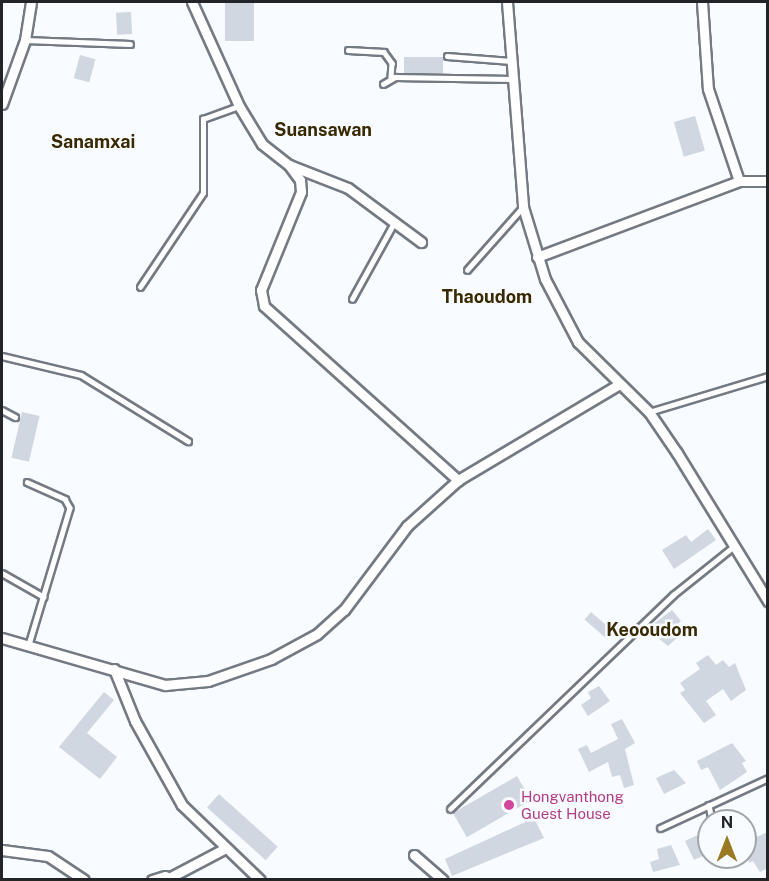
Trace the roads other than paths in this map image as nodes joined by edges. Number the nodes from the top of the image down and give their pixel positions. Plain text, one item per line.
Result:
1 (31, 2) edge
2 (192, 2) edge
3 (507, 2) edge
4 (702, 2) edge
5 (25, 40) junction
6 (130, 44) dead end
7 (348, 50) dead end
8 (447, 56) dead end
9 (511, 61) junction
10 (391, 77) junction
11 (512, 79) junction
12 (383, 84) dead end
13 (2, 104) edge
14 (239, 106) junction
15 (290, 165) junction
16 (739, 181) junction
17 (768, 181) edge
18 (522, 207) junction
19 (395, 222) junction
20 (421, 242) dead end
21 (537, 257) junction
22 (467, 270) dead end
23 (140, 287) dead end
24 (352, 299) dead end
25 (2, 357) edge
26 (768, 376) edge
27 (618, 385) junction
28 (2, 410) edge
29 (649, 412) junction
30 (15, 417) dead end
31 (188, 441) dead end
32 (458, 480) junction
33 (27, 482) dead end
34 (734, 547) junction
35 (2, 573) edge
36 (44, 597) junction
37 (768, 601) edge
38 (2, 638) edge
39 (29, 645) junction
40 (114, 669) junction
41 (768, 778) edge
42 (709, 805) junction
43 (450, 809) dead end
44 (710, 809) edge
45 (660, 828) dead end
46 (224, 849) junction
47 (2, 850) edge
48 (414, 855) dead end
49 (165, 878) edge
50 (84, 879) edge
51 (152, 879) edge
52 (260, 879) edge
53 (443, 879) edge

1 - 5 street
2 - 14 street
3 - 9 street
4 - 16 street
5 - 6 lane
5 - 13 street
7 - 10 lane
8 - 9 lane
9 - 11 street
10 - 11 lane
10 - 12 lane
11 - 18 street
14 - 15 street
14 - 23 lane
15 - 19 street
15 - 32 street
16 - 17 street
16 - 21 street
18 - 21 street
18 - 22 lane
19 - 20 street
19 - 24 lane
21 - 27 street
25 - 31 lane
26 - 29 lane
27 - 29 street
27 - 32 street
28 - 30 lane
29 - 34 street
32 - 40 street
33 - 36 lane
34 - 37 street
34 - 43 lane
35 - 36 lane
36 - 39 lane
38 - 39 street
39 - 40 street
40 - 46 street
41 - 42 lane
42 - 44 lane
42 - 45 lane
46 - 49 street
46 - 52 street
47 - 50 street
48 - 53 street
49 - 51 street

